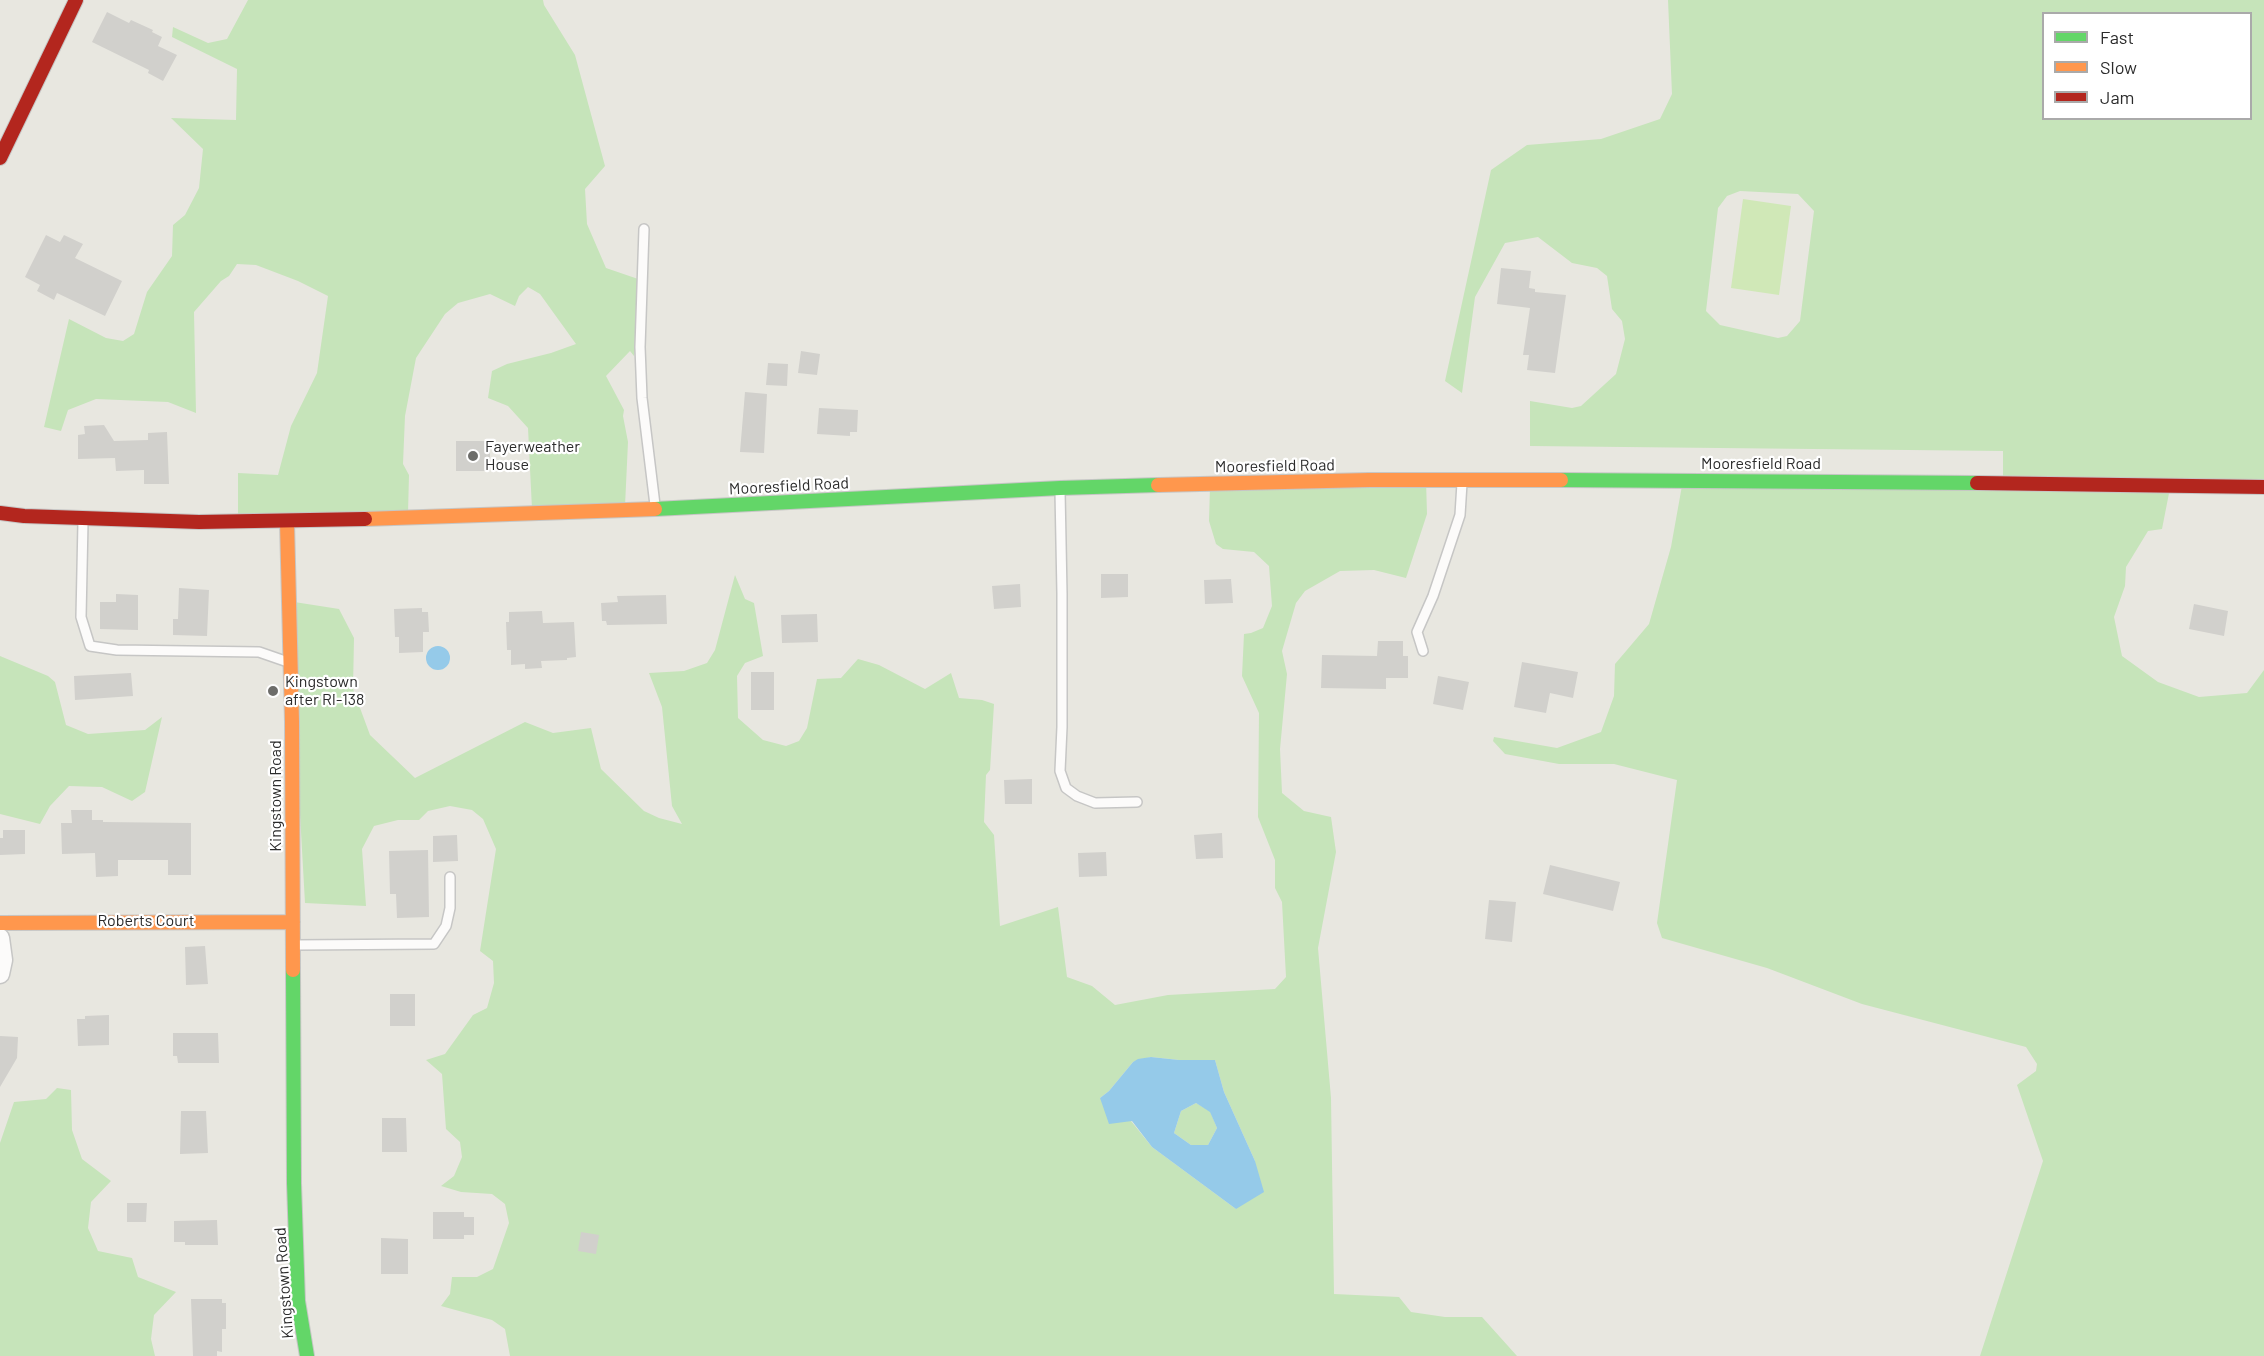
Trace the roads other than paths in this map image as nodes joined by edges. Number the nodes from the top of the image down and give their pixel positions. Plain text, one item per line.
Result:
1 (76, 0) edge
2 (0, 158) edge
3 (644, 229) dead end
4 (1462, 480) junction
5 (2264, 487) edge
6 (1060, 488) junction
7 (655, 508) junction
8 (0, 513) edge
9 (83, 518) junction
10 (287, 522) junction
11 (1423, 651) dead end
12 (290, 662) junction
13 (1137, 802) dead end
14 (450, 877) dead end
15 (293, 922) junction
16 (0, 923) edge
17 (0, 938) edge
18 (293, 945) junction
19 (0, 974) edge
20 (307, 1356) edge

1 - 2 main road
3 - 7 lane
4 - 5 main road, Mooresfield Road
4 - 6 main road, Mooresfield Road
4 - 11 lane
6 - 7 main road, Mooresfield Road
6 - 13 lane
7 - 10 main road, Mooresfield Road
8 - 9 main road
9 - 10 main road
9 - 12 lane
10 - 12 main road, Kingstown Road
12 - 15 main road, Kingstown Road
14 - 18 lane
15 - 16 main road, Roberts Court
15 - 18 main road, Kingstown Road
17 - 19 street
18 - 20 main road, Kingstown Road

